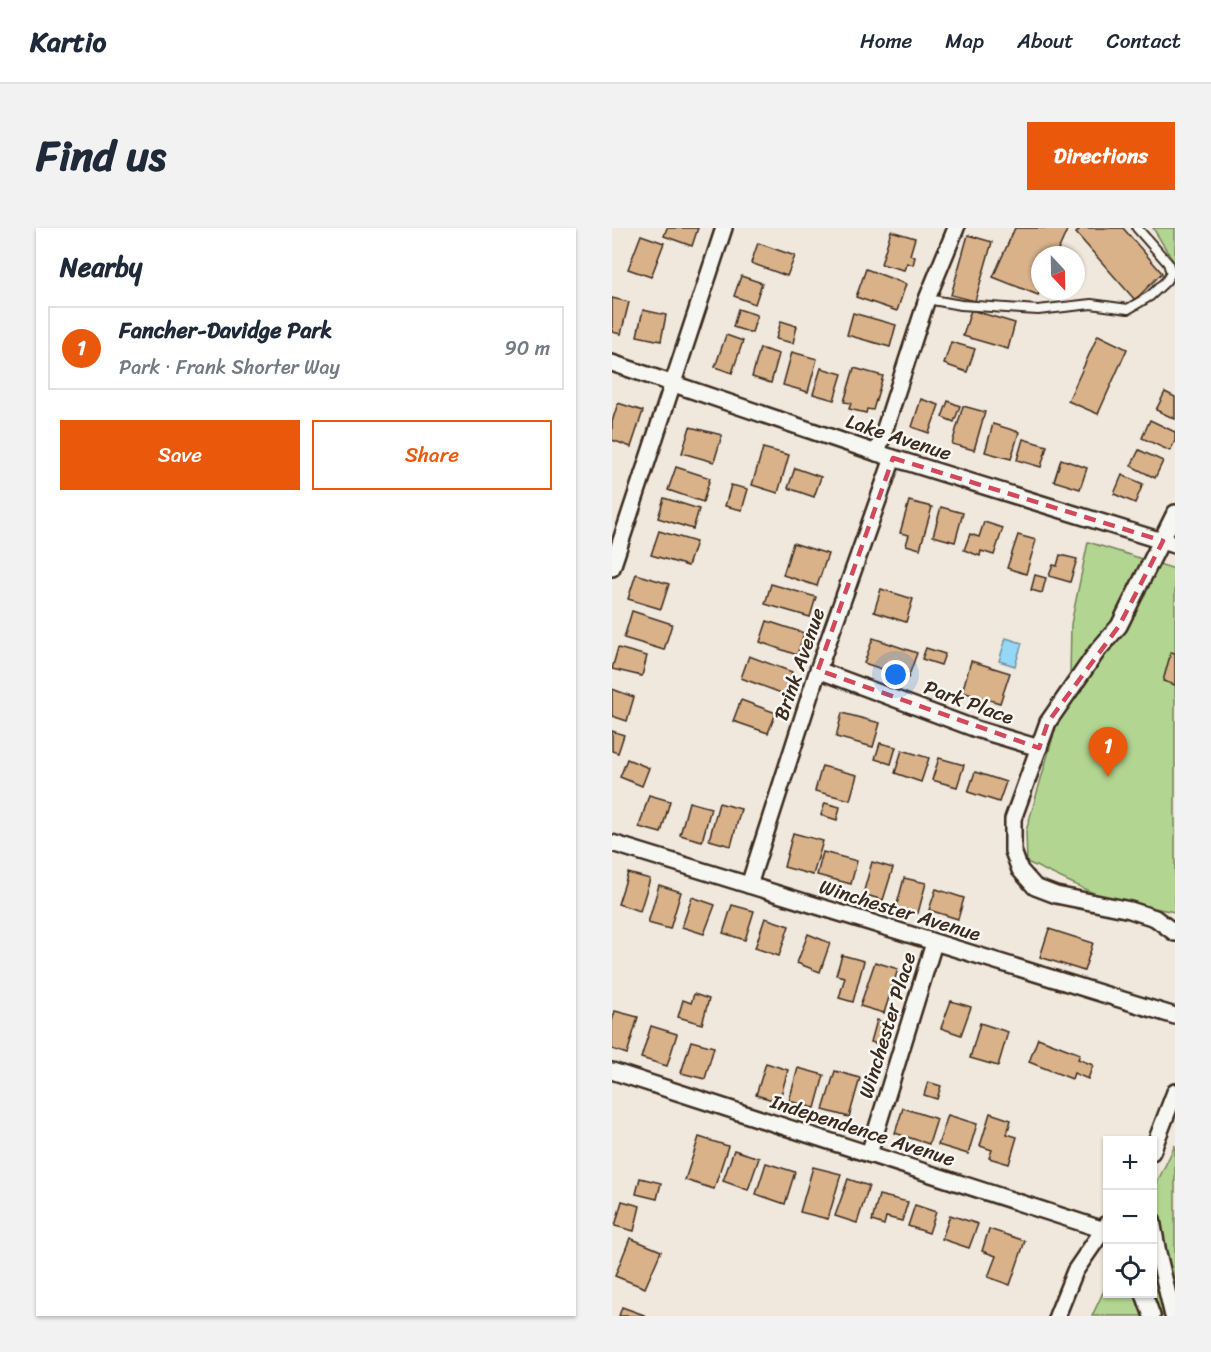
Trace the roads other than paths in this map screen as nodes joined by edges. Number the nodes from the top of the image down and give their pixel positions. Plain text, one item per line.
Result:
1 (724, 228) edge
2 (956, 228) edge
3 (1137, 228) edge
4 (927, 299) junction
5 (612, 363) edge
6 (672, 383) junction
7 (877, 453) junction
8 (893, 458) junction
9 (1175, 513) edge
10 (1169, 543) edge
11 (612, 568) edge
12 (818, 670) junction
13 (1039, 748) junction
14 (612, 843) edge
15 (749, 885) junction
16 (1175, 933) edge
17 (934, 943) junction
18 (1175, 1016) edge
19 (612, 1071) edge
20 (1175, 1092) edge
21 (1157, 1139) edge
22 (869, 1154) junction
23 (1103, 1229) edge
24 (1103, 1233) edge
25 (1156, 1244) edge
26 (1146, 1298) edge
27 (1057, 1316) edge
28 (1152, 1316) edge
29 (1173, 1316) edge

1 - 6 street
2 - 4 street
3 - 4 lane
4 - 7 street
5 - 6 street, Lake Avenue
6 - 7 street, Lake Avenue
6 - 11 street
7 - 8 street, Lake Avenue
8 - 10 street, Lake Avenue
8 - 12 street, Brink Avenue
9 - 10 street
10 - 13 street
12 - 13 street, Park Place
12 - 15 street, Brink Avenue
13 - 16 street
14 - 15 street, Winchester Avenue
15 - 17 street, Winchester Avenue
17 - 18 street, Winchester Avenue
17 - 22 street, Winchester Place
19 - 22 street, Independence Avenue
20 - 21 street
22 - 23 street, Independence Avenue
24 - 27 street
25 - 29 street
26 - 28 street

